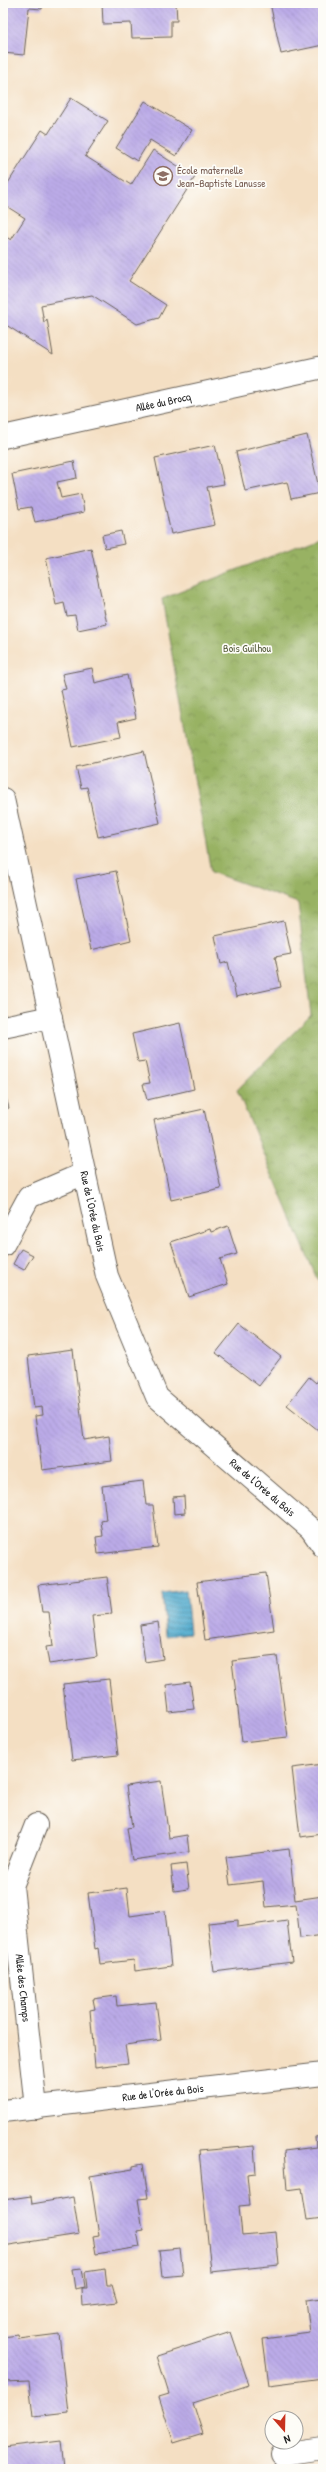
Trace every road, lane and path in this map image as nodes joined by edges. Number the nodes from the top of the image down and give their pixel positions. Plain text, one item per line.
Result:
1 (323, 367) edge
2 (3, 437) edge
3 (3, 799) edge
4 (51, 1017) junction
5 (3, 1027) edge
6 (85, 1173) junction
7 (3, 1245) edge
8 (323, 1546) edge
9 (36, 1825) dead end
10 (323, 2074) edge
11 (36, 2108) junction
12 (3, 2111) edge
13 (323, 2448) edge
14 (282, 2454) dead end

1 - 2 street, Allée du Brocq
3 - 4 street, Rue de l'Orée du Bois
4 - 5 street
4 - 6 street, Rue de l'Orée du Bois
6 - 7 street
6 - 8 street, Rue de l'Orée du Bois
9 - 11 street, Allée des Champs
10 - 11 street, Rue de l'Orée du Bois
11 - 12 street, Rue de l'Orée du Bois
13 - 14 street

